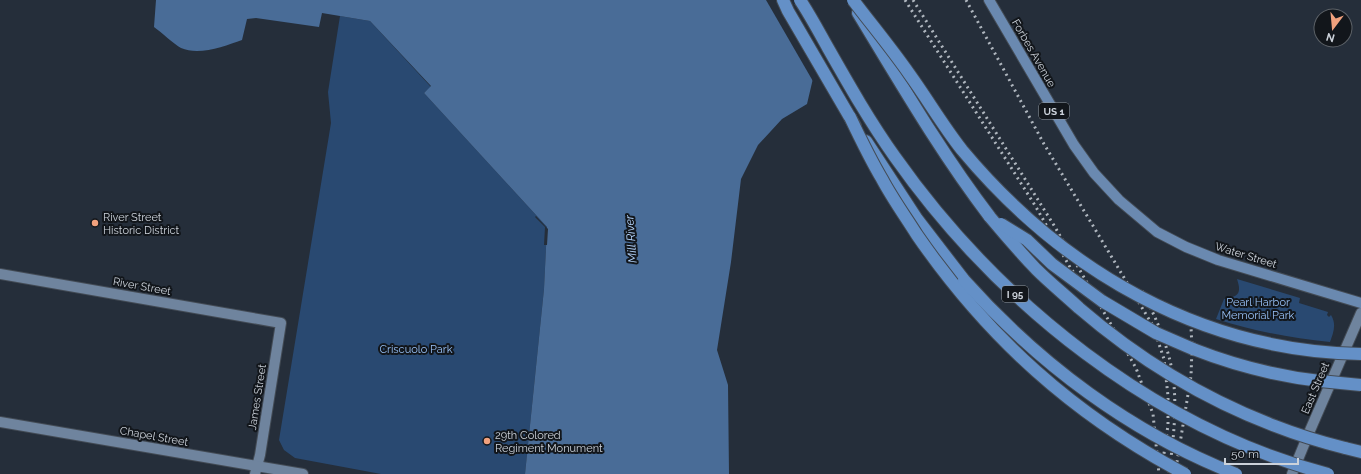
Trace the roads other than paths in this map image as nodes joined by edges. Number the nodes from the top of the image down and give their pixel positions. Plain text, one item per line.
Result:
1 (784, 0) edge
2 (800, 0) edge
3 (851, 0) edge
4 (989, 0) edge
5 (850, 117) junction
6 (1133, 212) joint
7 (990, 217) junction
8 (0, 274) edge
9 (1361, 302) edge
10 (1361, 313) edge
11 (281, 323) joint
12 (1361, 354) edge
13 (1361, 379) edge
14 (1320, 381) junction
15 (1361, 385) edge
16 (0, 422) edge
17 (1361, 452) edge
18 (256, 470) edge
19 (303, 474) edge
20 (1185, 474) edge
21 (1236, 474) edge
22 (1292, 474) edge
23 (1328, 474) edge

1 - 5 highway
2 - 23 highway, I 95, bridge
3 - 7 highway
3 - 12 highway, bridge
4 - 6 main road, Forbes Avenue / US 1
5 - 20 highway, bridge
5 - 21 highway, bridge
6 - 9 main road, Water Street / US 1
7 - 14 highway, bridge
7 - 17 highway, bridge
8 - 11 main road, River Street
10 - 22 main road, East Street
11 - 18 main road, James Street
13 - 14 highway, bridge
14 - 15 highway, bridge
16 - 18 main road, Chapel Street
18 - 19 main road, Chapel Street

